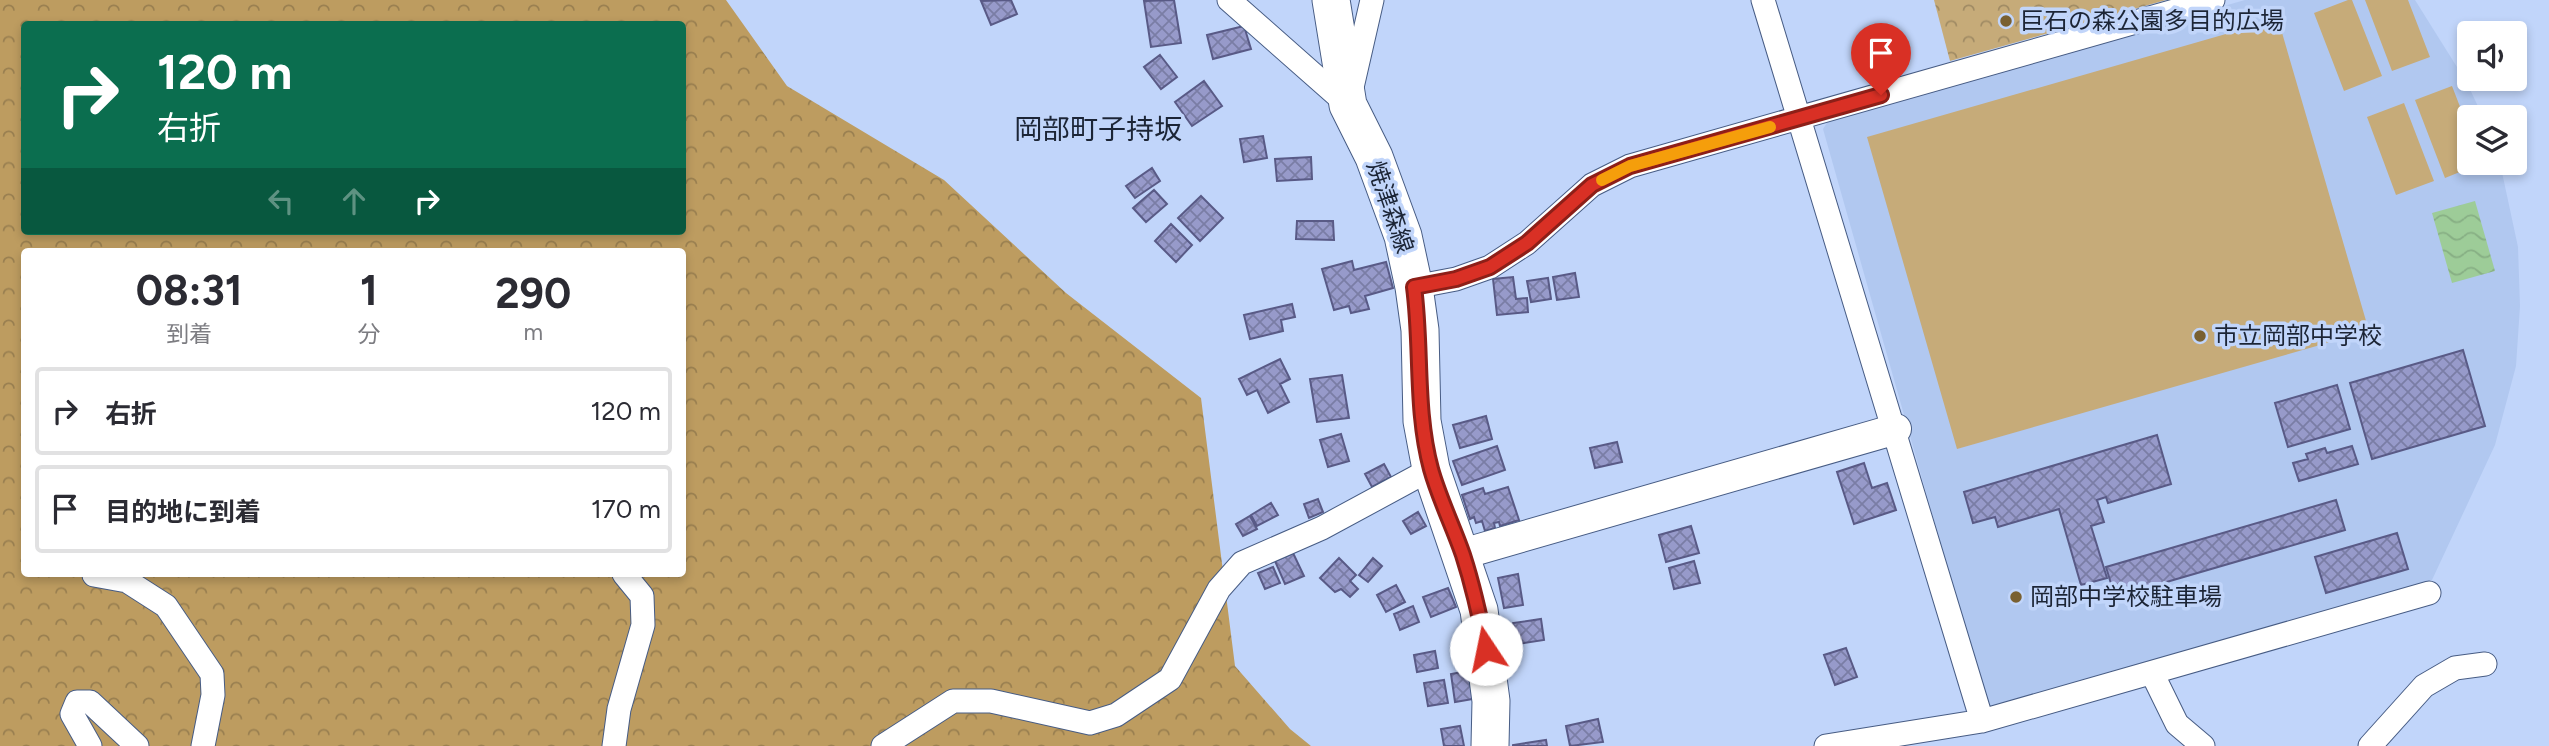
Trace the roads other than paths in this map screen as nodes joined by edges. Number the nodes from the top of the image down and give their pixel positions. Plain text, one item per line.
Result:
1 (1229, 0) edge
2 (1331, 0) edge
3 (1372, 0) edge
4 (1763, 0) edge
5 (2213, 0) edge
6 (1348, 105) junction
7 (1801, 118) junction
8 (1414, 287) junction
9 (1896, 429) junction
10 (1431, 469) junction
11 (1462, 554) junction
12 (105, 577) edge
13 (626, 577) edge
14 (2429, 593) dead end
15 (2485, 664) dead end
16 (2152, 673) junction
17 (1982, 721) junction
18 (90, 746) edge
19 (137, 746) edge
20 (204, 746) edge
21 (614, 746) edge
22 (883, 746) edge
23 (1490, 746) edge
24 (1826, 746) edge
25 (2203, 746) edge
26 (2370, 746) edge

1 - 6 street
2 - 6 main road, 焼津森線
3 - 6 street
4 - 7 street
5 - 7 street
6 - 8 main road, 焼津森線
7 - 8 street
7 - 9 street
8 - 10 main road, 焼津森線
9 - 11 street
9 - 17 street
10 - 11 main road, 焼津森線
10 - 22 street
11 - 23 main road, 焼津森線
12 - 20 street
13 - 21 street
14 - 16 street
15 - 26 street
16 - 17 street
16 - 25 street
17 - 24 street
18 - 19 street

